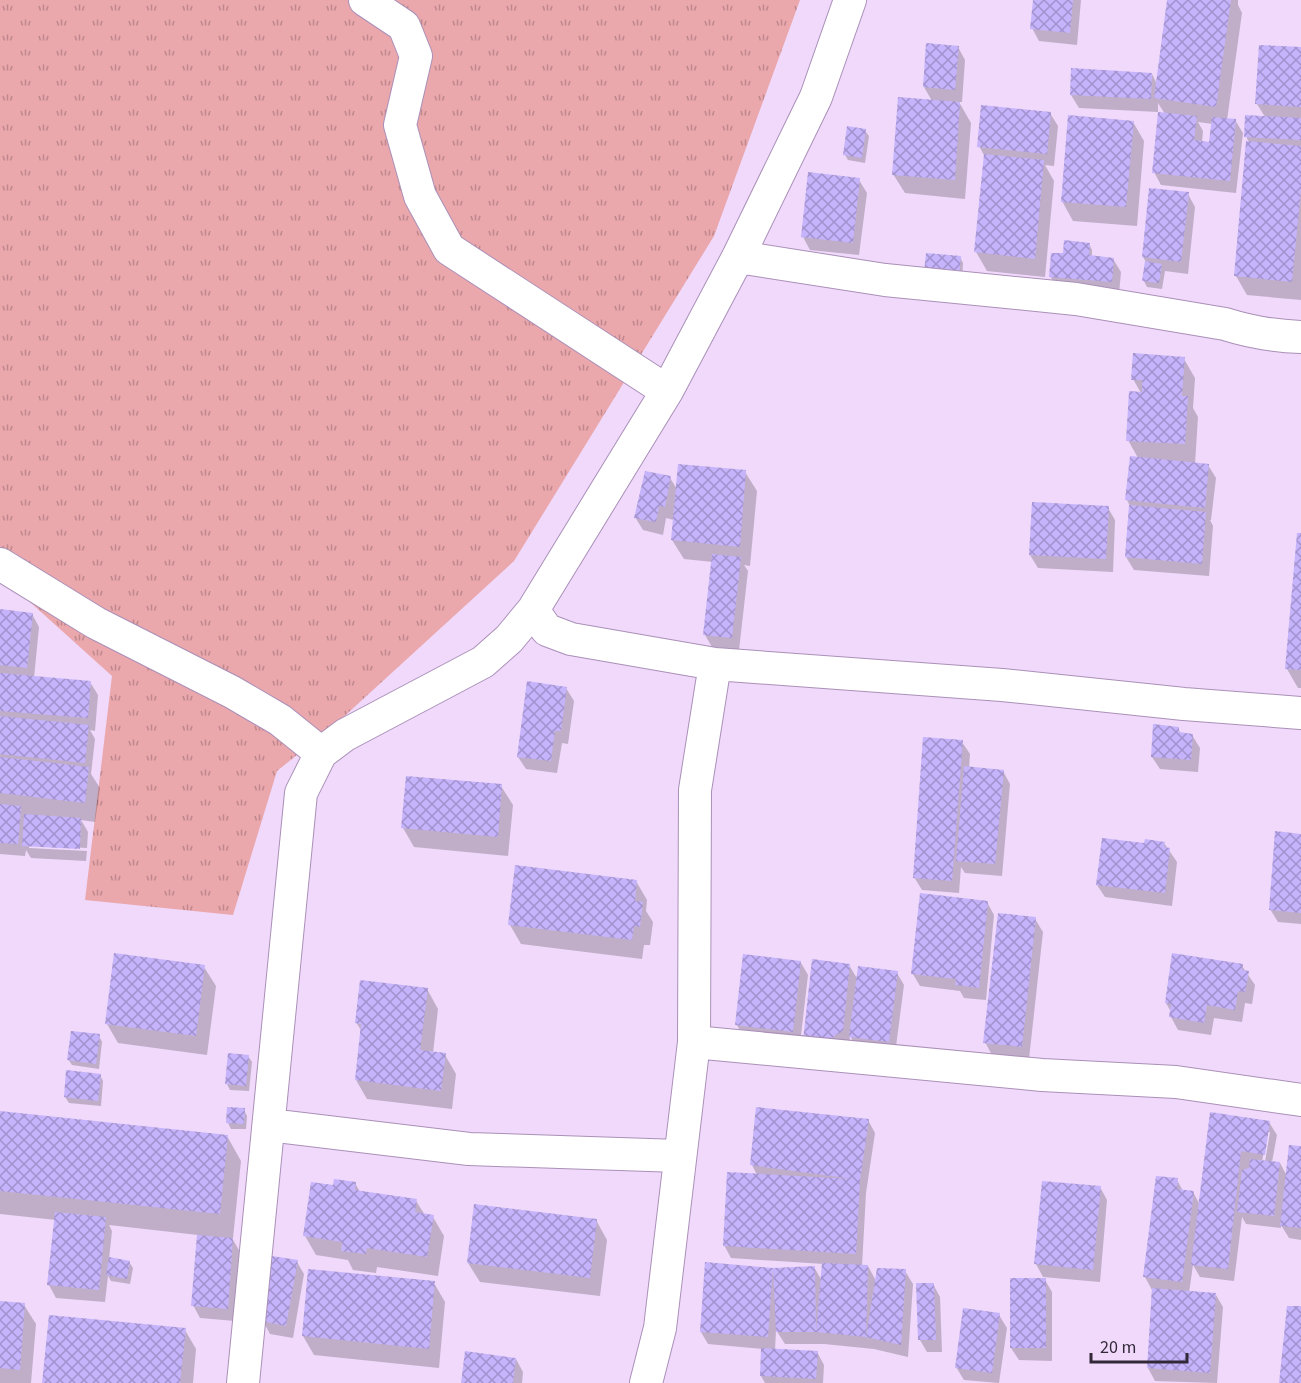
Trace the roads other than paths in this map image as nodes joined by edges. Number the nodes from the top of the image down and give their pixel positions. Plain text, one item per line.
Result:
1 (365, 0) edge
2 (850, 0) edge
3 (738, 257) junction
4 (1301, 337) edge
5 (667, 391) junction
6 (0, 564) edge
7 (533, 610) junction
8 (715, 664) junction
9 (1301, 713) edge
10 (321, 753) junction
11 (694, 1042) junction
12 (1301, 1100) edge
13 (268, 1125) junction
14 (679, 1156) junction
15 (243, 1383) edge
16 (646, 1383) edge

1 - 5 street
2 - 3 street
3 - 4 street
3 - 5 street
5 - 7 street
6 - 10 street
7 - 8 street
7 - 10 street
8 - 9 street
8 - 11 street
10 - 13 street
11 - 12 street
11 - 14 street
13 - 14 street
13 - 15 street
14 - 16 street

